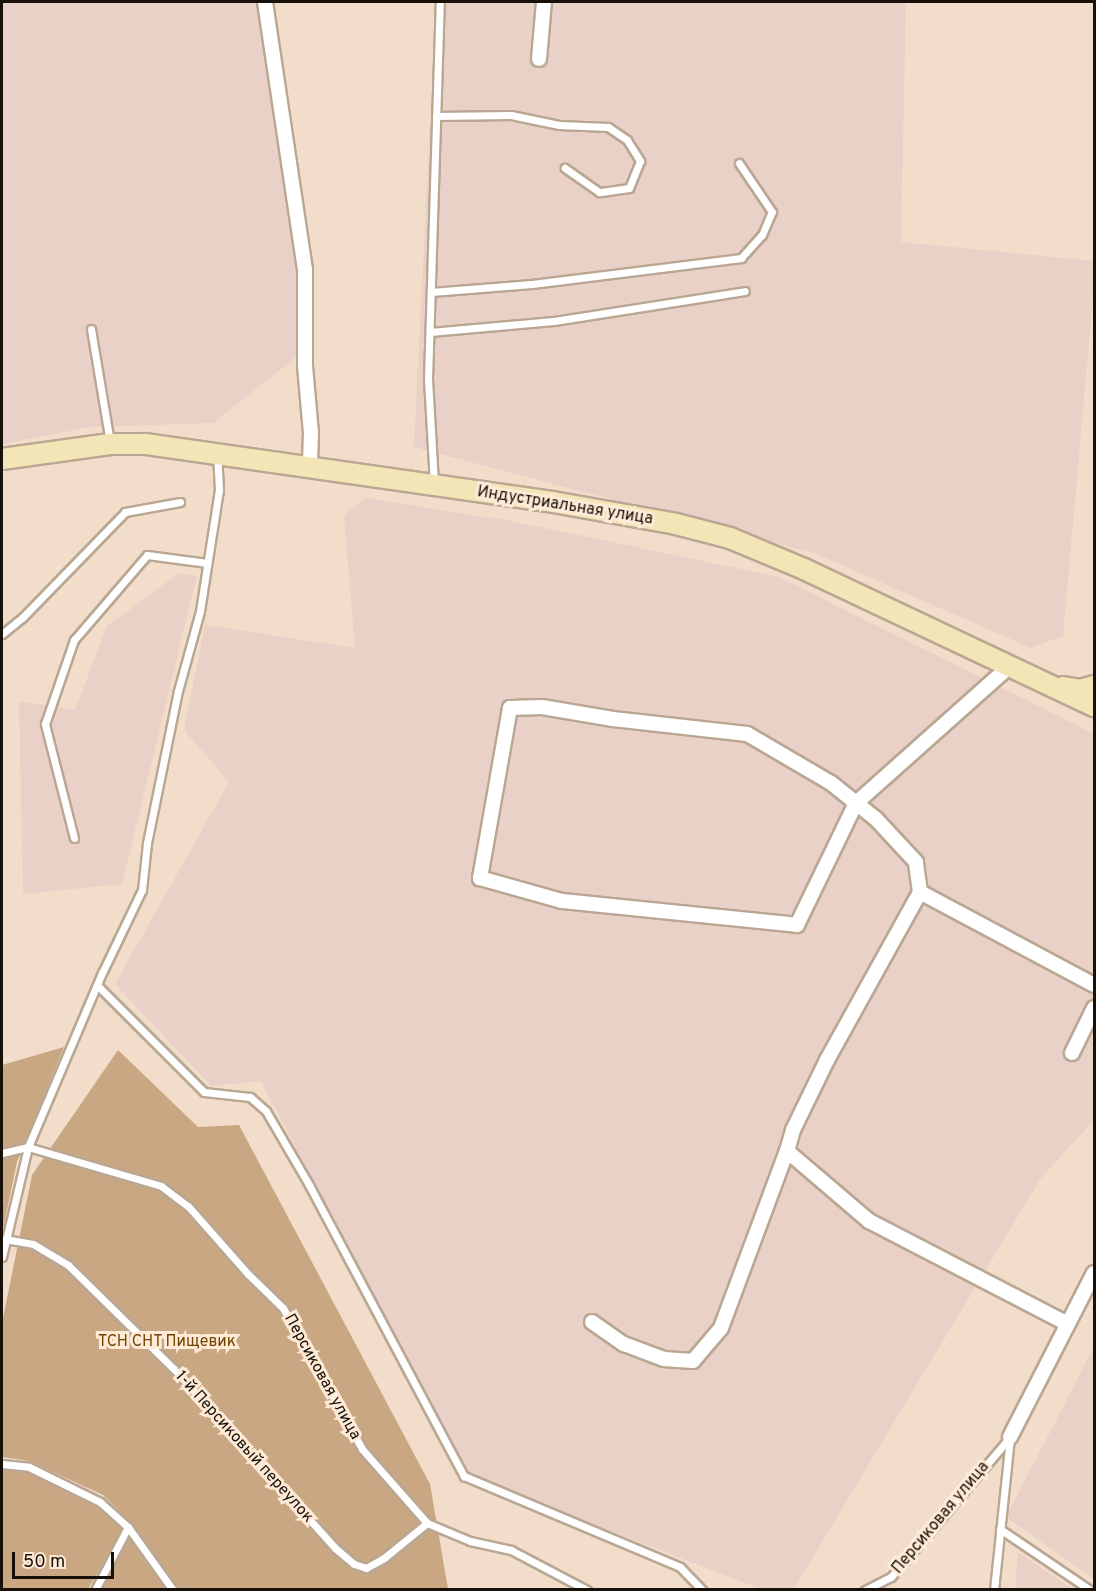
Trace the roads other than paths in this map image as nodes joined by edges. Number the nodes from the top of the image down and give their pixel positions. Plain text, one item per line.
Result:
1 (265, 2) edge
2 (440, 2) edge
3 (544, 2) edge
4 (538, 59) dead end
5 (436, 116) junction
6 (739, 163) dead end
7 (565, 168) dead end
8 (745, 291) dead end
9 (431, 292) junction
10 (91, 329) dead end
11 (430, 332) junction
12 (110, 444) junction
13 (217, 454) junction
14 (2, 459) edge
15 (310, 466) junction
16 (434, 485) junction
17 (180, 502) dead end
18 (207, 563) junction
19 (2, 634) edge
20 (1011, 665) junction
21 (1055, 685) junction
22 (1095, 686) edge
23 (1095, 706) edge
24 (856, 802) junction
25 (74, 838) dead end
26 (920, 892) junction
27 (97, 985) junction
28 (1095, 985) edge
29 (1095, 1008) edge
30 (1072, 1053) dead end
31 (28, 1147) junction
32 (787, 1151) junction
33 (2, 1153) edge
34 (5, 1239) junction
35 (2, 1257) edge
36 (1095, 1273) edge
37 (592, 1322) dead end
38 (1068, 1324) junction
39 (1010, 1437) junction
40 (2, 1464) edge
41 (427, 1523) junction
42 (128, 1527) junction
43 (1000, 1529) junction
44 (95, 1590) edge
45 (173, 1590) edge
46 (587, 1590) edge
47 (702, 1590) edge
48 (865, 1590) edge
49 (994, 1590) edge
50 (1090, 1590) edge

1 - 15 street
2 - 5 lane
3 - 4 street
5 - 7 lane
5 - 9 lane
6 - 9 lane
8 - 11 lane
9 - 11 lane
10 - 12 lane
11 - 16 lane
12 - 13 main road, Индустриальная улица
12 - 14 main road, Индустриальная улица
13 - 15 main road, Индустриальная улица
13 - 18 lane
15 - 16 main road, Индустриальная улица
16 - 20 main road, Индустриальная улица
17 - 19 lane
18 - 25 lane
18 - 27 lane
20 - 21 main road, Индустриальная улица
20 - 24 street
21 - 22 main road
21 - 23 main road, Индустриальная улица
24 - 24 street
24 - 26 street
26 - 28 street
26 - 32 street
27 - 31 lane
27 - 47 lane
29 - 30 street
31 - 33 lane
31 - 34 lane
31 - 41 lane, Персиковая улица
32 - 37 street
32 - 38 street
34 - 35 lane
34 - 41 lane, 1-й Персиковый переулок
36 - 38 street
38 - 39 street
39 - 43 lane
39 - 48 lane, Персиковая улица
40 - 42 lane
41 - 46 lane, Персиковая улица
42 - 44 lane
42 - 45 lane
43 - 49 lane
43 - 50 lane

